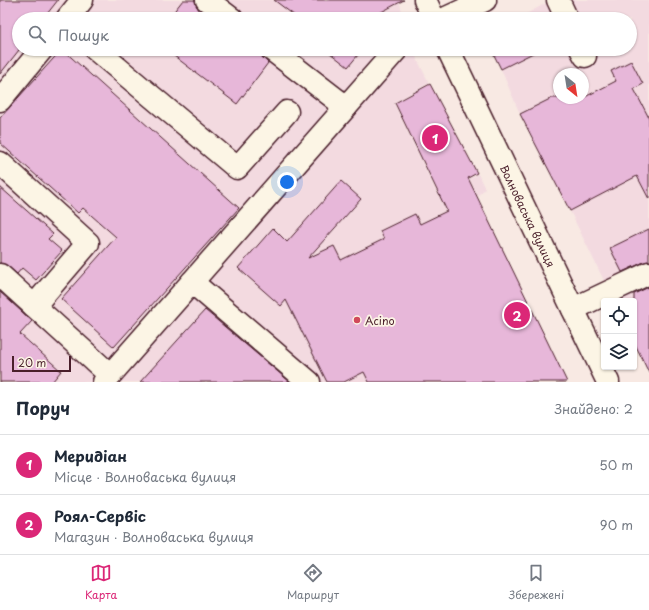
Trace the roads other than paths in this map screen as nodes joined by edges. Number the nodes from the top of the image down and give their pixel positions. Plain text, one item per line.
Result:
1 (82, 0) edge
2 (207, 0) edge
3 (425, 0) edge
4 (485, 0) edge
5 (558, 0) edge
6 (73, 12) edge
7 (223, 12) edge
8 (431, 12) edge
9 (459, 12) edge
10 (564, 12) edge
11 (36, 56) edge
12 (103, 56) edge
13 (280, 56) edge
14 (391, 56) edge
15 (451, 56) edge
16 (0, 100) edge
17 (346, 107) junction
18 (287, 112) dead end
19 (0, 162) edge
20 (649, 273) edge
21 (0, 275) edge
22 (192, 282) junction
23 (34, 306) junction
24 (572, 309) junction
25 (107, 378) edge
26 (309, 382) edge
27 (608, 382) edge

1 - 6 street
2 - 7 street
3 - 8 street
4 - 9 street
5 - 10 street
11 - 16 street
12 - 18 street
13 - 17 street
14 - 17 street
15 - 24 street, Волноваська вулиця
17 - 22 street
19 - 23 street
20 - 24 street
21 - 23 street
22 - 25 street
22 - 26 street
23 - 25 street
24 - 27 street, Волноваська вулиця

